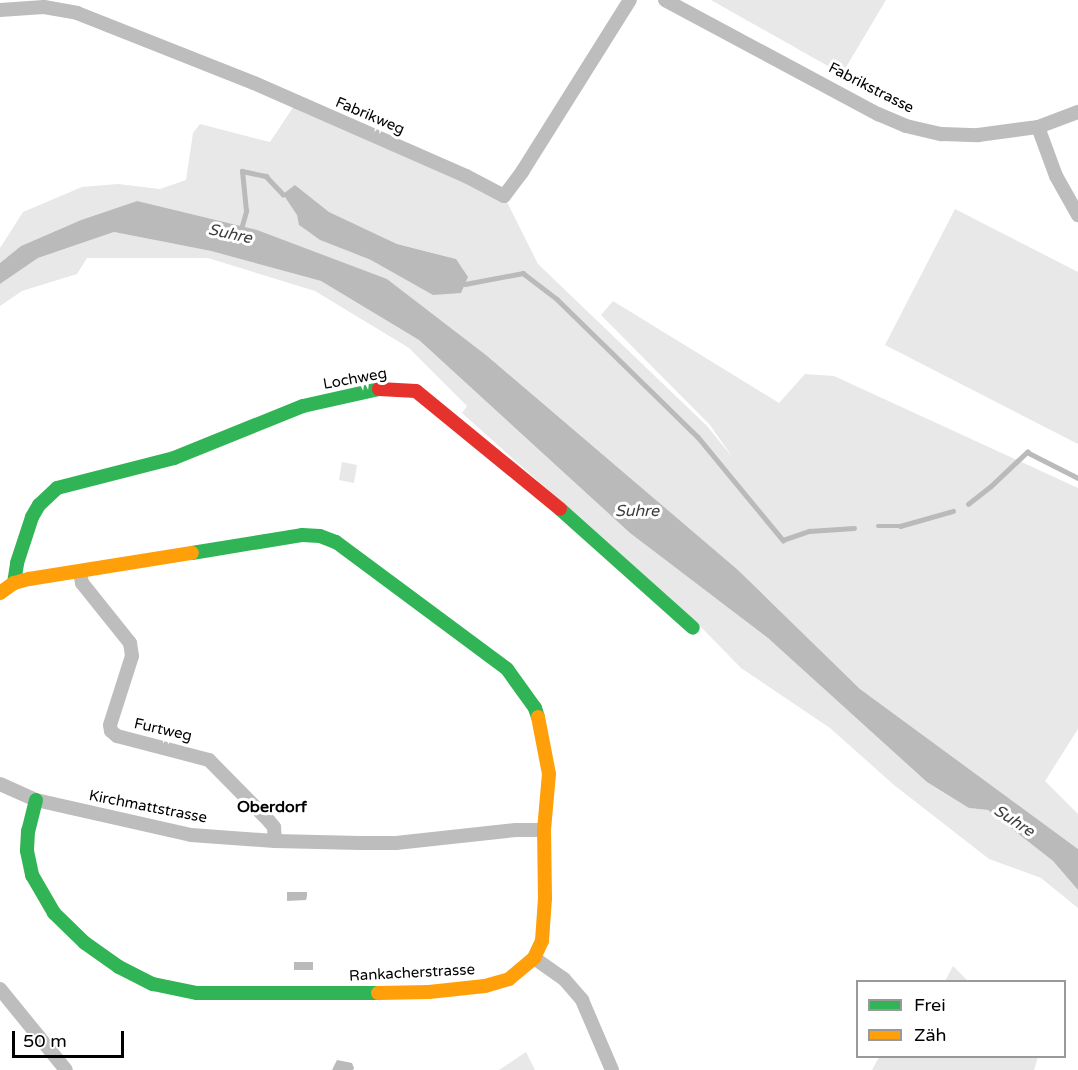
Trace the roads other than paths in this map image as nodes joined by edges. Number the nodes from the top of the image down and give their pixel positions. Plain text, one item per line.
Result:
1 (630, 0) edge
2 (665, 0) edge
3 (0, 10) edge
4 (1078, 112) edge
5 (1038, 127) junction
6 (1078, 215) edge
7 (80, 572) junction
8 (15, 583) junction
9 (0, 593) edge
10 (693, 628) dead end
11 (0, 784) edge
12 (36, 800) junction
13 (544, 830) junction
14 (275, 841) junction
15 (534, 958) junction
16 (0, 989) edge
17 (66, 1070) edge
18 (612, 1070) edge

1 - 3 street, Fabrikweg
2 - 5 street, Fabrikstrasse
4 - 5 street, Fabrikstrasse
5 - 6 street
7 - 8 street
7 - 13 street
7 - 14 street, Furtweg
8 - 9 street
8 - 10 street, Lochweg
11 - 12 street, Kirchmattstrasse
12 - 14 street, Kirchmattstrasse
12 - 15 street, Rankacherstrasse
13 - 14 street, Kirchmattstrasse
13 - 15 street
15 - 18 street
16 - 17 street

